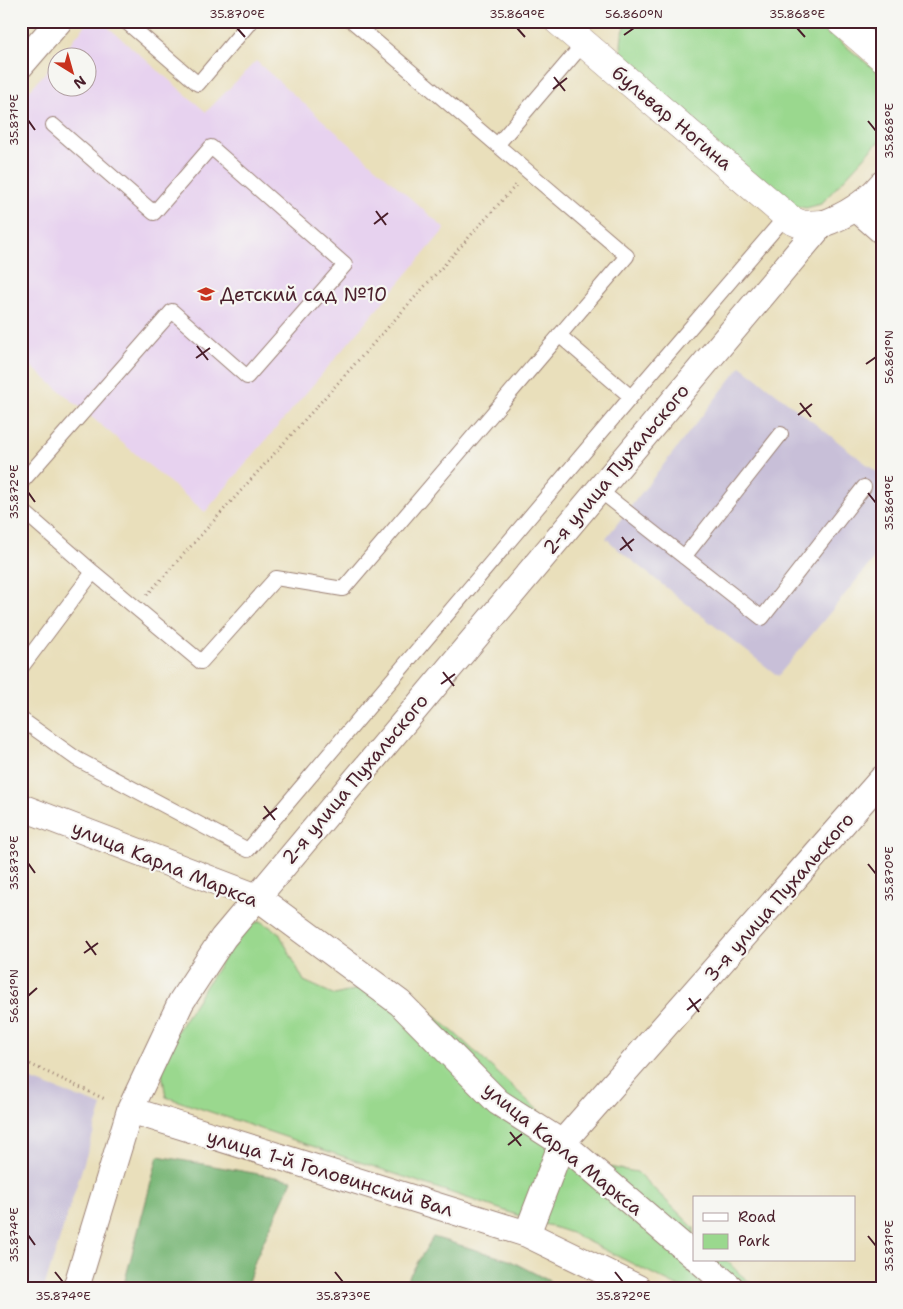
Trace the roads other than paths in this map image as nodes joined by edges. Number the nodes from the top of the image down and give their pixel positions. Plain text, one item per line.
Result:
1 (59, 21) edge
2 (125, 21) edge
3 (251, 21) edge
4 (352, 21) edge
5 (840, 21) edge
6 (571, 28) edge
7 (882, 57) edge
8 (21, 65) edge
9 (52, 125) dead end
10 (497, 145) junction
11 (882, 184) edge
12 (856, 208) junction
13 (786, 216) junction
14 (822, 224) junction
15 (882, 231) edge
16 (559, 335) junction
17 (631, 397) junction
18 (781, 434) dead end
19 (21, 483) edge
20 (864, 488) dead end
21 (599, 490) junction
22 (21, 509) edge
23 (684, 557) junction
24 (93, 572) junction
25 (21, 668) edge
26 (21, 720) edge
27 (882, 780) edge
28 (21, 807) edge
29 (257, 897) junction
30 (130, 1110) junction
31 (562, 1143) junction
32 (527, 1234) junction
33 (693, 1255) edge
34 (701, 1262) edge
35 (76, 1288) edge
36 (638, 1288) edge
37 (731, 1288) edge

1 - 8 street
2 - 3 lane
4 - 10 lane
5 - 7 street
6 - 10 lane
6 - 13 street, бульвар Ногина
9 - 19 lane
10 - 16 lane
11 - 12 street, 2-я улица Пухальского
12 - 14 street, 2-я улица Пухальского
12 - 15 street
13 - 14 street, бульвар Ногина
13 - 17 lane
14 - 21 street, 2-я улица Пухальского
16 - 17 lane
16 - 24 lane
17 - 26 lane
18 - 23 lane
20 - 23 lane
21 - 23 lane
21 - 29 street, 2-я улица Пухальского
22 - 24 lane
24 - 25 lane
27 - 31 street, 3-я улица Пухальского
28 - 29 street, улица Карла Маркса
29 - 30 street, 2-я улица Пухальского
29 - 31 street, улица Карла Маркса
30 - 32 street, улица 1-й Головинский Вал
30 - 35 street, 2-я улица Пухальского
31 - 32 street, 3-я улица Пухальского
31 - 33 street, улица Карла Маркса
32 - 36 street, улица 1-й Головинский Вал
34 - 37 street

